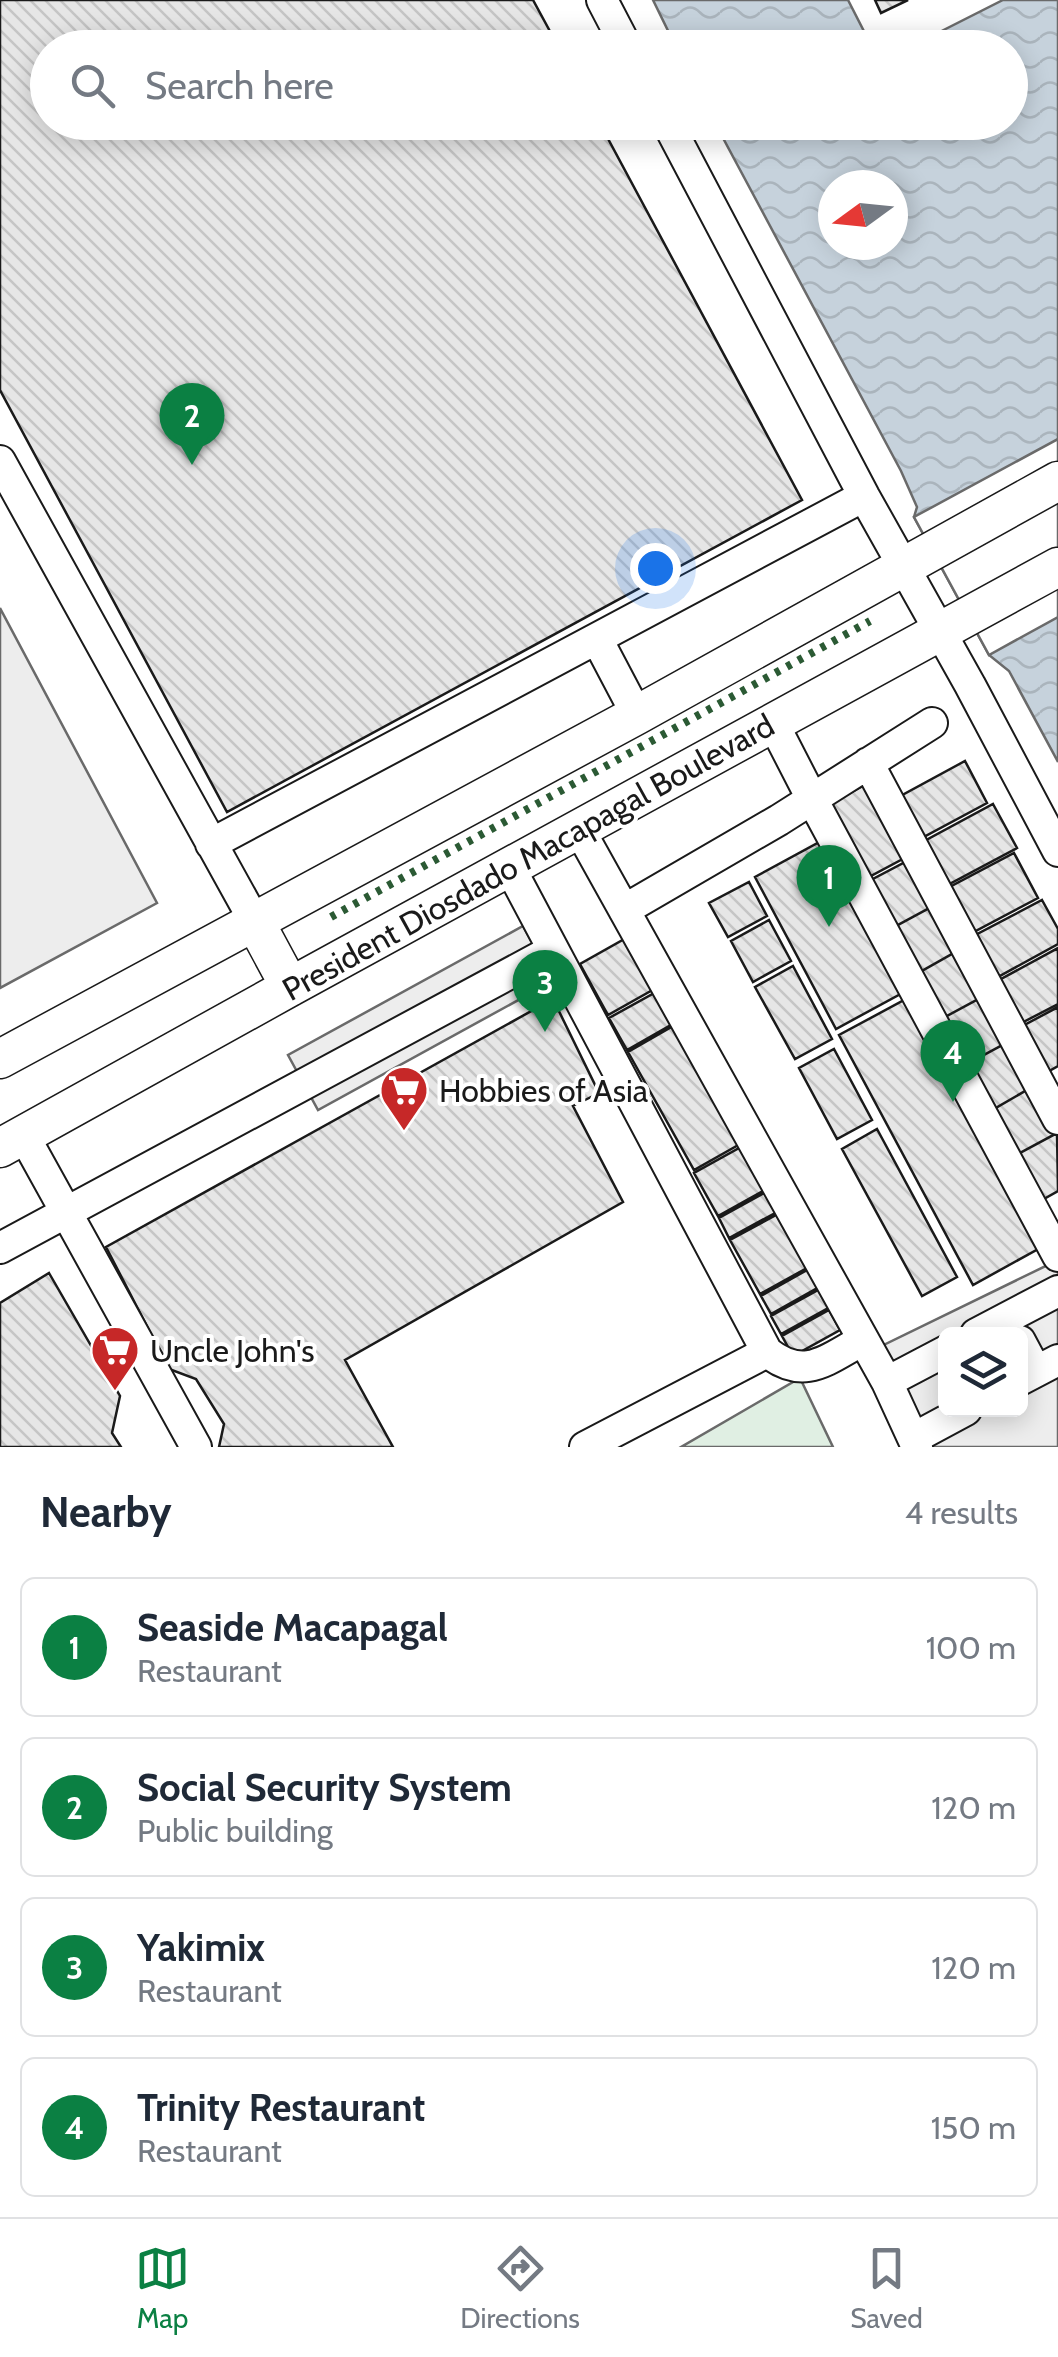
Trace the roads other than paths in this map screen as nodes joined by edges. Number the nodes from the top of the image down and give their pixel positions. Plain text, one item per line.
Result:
1 (602, 0) edge
2 (618, 30) edge
3 (676, 140) edge
4 (0, 461) edge
5 (1058, 482) edge
6 (864, 496) junction
7 (918, 559) junction
8 (1058, 567) edge
9 (954, 623) junction
10 (596, 638) junction
11 (638, 715) junction
12 (773, 722) junction
13 (932, 723) dead end
14 (868, 763) junction
15 (812, 799) junction
16 (579, 829) junction
17 (212, 844) junction
18 (1058, 852) edge
19 (510, 868) junction
20 (624, 910) junction
21 (254, 922) junction
22 (554, 950) junction
23 (290, 987) junction
24 (0, 1059) edge
25 (1058, 1119) edge
26 (12, 1142) edge
27 (68, 1212) junction
28 (0, 1248) edge
29 (1058, 1256) edge
30 (1058, 1292) edge
31 (1019, 1327) edge
32 (863, 1340) junction
33 (1028, 1347) edge
34 (767, 1352) junction
35 (938, 1355) edge
36 (1045, 1368) edge
37 (886, 1382) junction
38 (955, 1417) edge
39 (916, 1442) edge
40 (196, 1447) edge
41 (585, 1447) edge

1 - 2 lane
3 - 6 lane
4 - 17 lane
5 - 7 main road
6 - 7 lane
6 - 10 lane
7 - 9 lane
7 - 11 main road
8 - 9 main road, President Diosdado Macapagal Boulevard
9 - 12 main road, President Diosdado Macapagal Boulevard
9 - 18 lane
10 - 11 lane
10 - 17 lane
11 - 21 main road
12 - 15 lane
12 - 16 main road, President Diosdado Macapagal Boulevard
13 - 14 lane
14 - 15 lane
14 - 25 lane
15 - 20 lane
15 - 29 lane
16 - 19 main road, President Diosdado Macapagal Boulevard
16 - 20 lane
17 - 21 lane
19 - 22 lane
19 - 23 main road, President Diosdado Macapagal Boulevard
20 - 32 lane
21 - 23 main road
21 - 24 main road
22 - 27 lane
22 - 34 lane
23 - 26 main road, President Diosdado Macapagal Boulevard
26 - 27 lane
27 - 28 lane
27 - 40 lane
30 - 31 lane
32 - 34 lane
32 - 37 lane
33 - 36 lane
34 - 41 lane
35 - 37 lane
37 - 39 lane
38 - 39 lane

